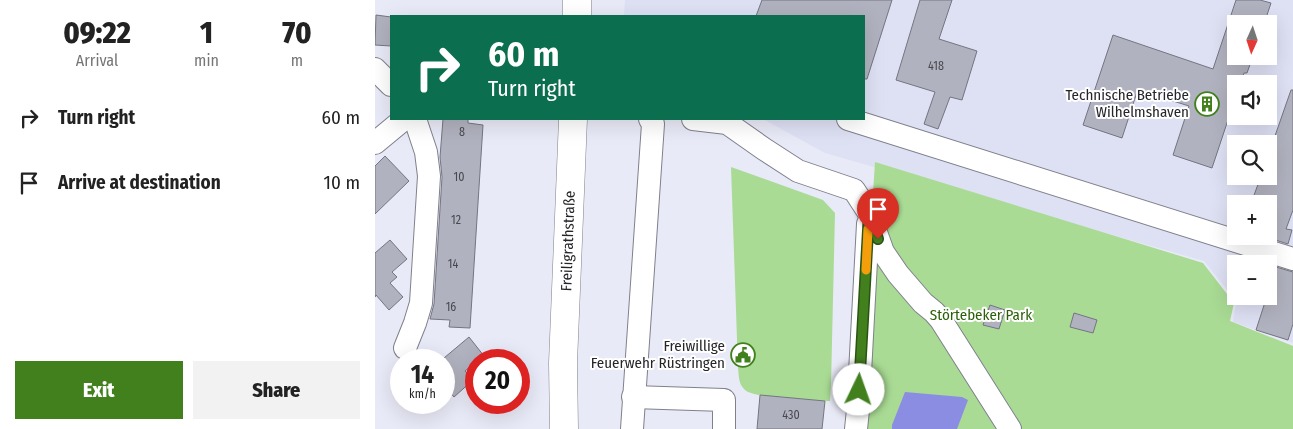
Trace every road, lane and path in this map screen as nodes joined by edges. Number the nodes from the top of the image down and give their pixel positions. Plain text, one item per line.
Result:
1 (577, 0) edge
2 (577, 15) edge
3 (375, 69) edge
4 (390, 84) edge
5 (402, 120) edge
6 (415, 120) edge
7 (573, 120) edge
8 (651, 120) edge
9 (702, 120) edge
10 (851, 120) edge
11 (375, 143) edge
12 (869, 213) junction
13 (1293, 259) edge
14 (405, 348) dead end
15 (563, 362) junction
16 (633, 398) junction
17 (549, 429) edge
18 (564, 429) edge
19 (632, 429) edge
20 (724, 429) edge
21 (856, 429) edge
22 (1010, 429) edge

1 - 2 main road
3 - 4 street
5 - 11 street
6 - 14 street
7 - 15 main road, Freiligrathstraße
8 - 16 street
9 - 12 street
10 - 13 street
12 - 21 street
12 - 22 street
15 - 17 main road, Freiligrathstraße
15 - 18 main road, Freiligrathstraße
16 - 19 street
16 - 20 street

